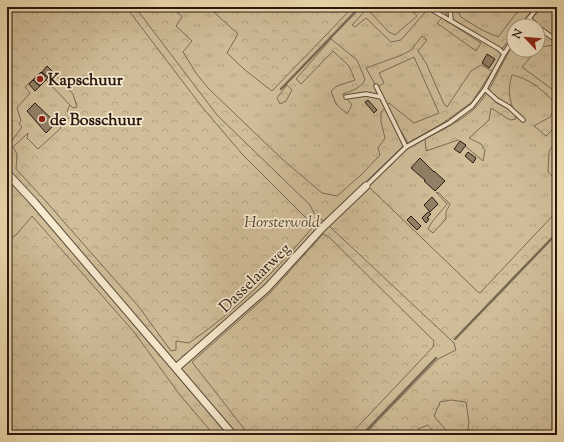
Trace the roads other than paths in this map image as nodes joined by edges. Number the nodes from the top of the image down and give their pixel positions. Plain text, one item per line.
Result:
1 (450, 7) edge
2 (538, 7) edge
3 (434, 11) dead end
4 (529, 18) edge
5 (451, 21) junction
6 (546, 32) edge
7 (557, 41) edge
8 (506, 51) edge
9 (504, 54) junction
10 (376, 86) dead end
11 (485, 89) junction
12 (346, 97) dead end
13 (381, 97) junction
14 (523, 120) dead end
15 (406, 147) junction
16 (7, 173) edge
17 (366, 186) joint
18 (176, 368) junction
19 (233, 435) edge

1 - 5 lane
2 - 4 lane
3 - 5 lane
5 - 9 lane
6 - 7 lane
8 - 9 lane
9 - 11 lane
10 - 13 lane
11 - 14 lane
11 - 15 lane
12 - 13 lane
13 - 15 lane
15 - 17 lane
16 - 18 street
17 - 18 street, Dasselaarweg
18 - 19 street

